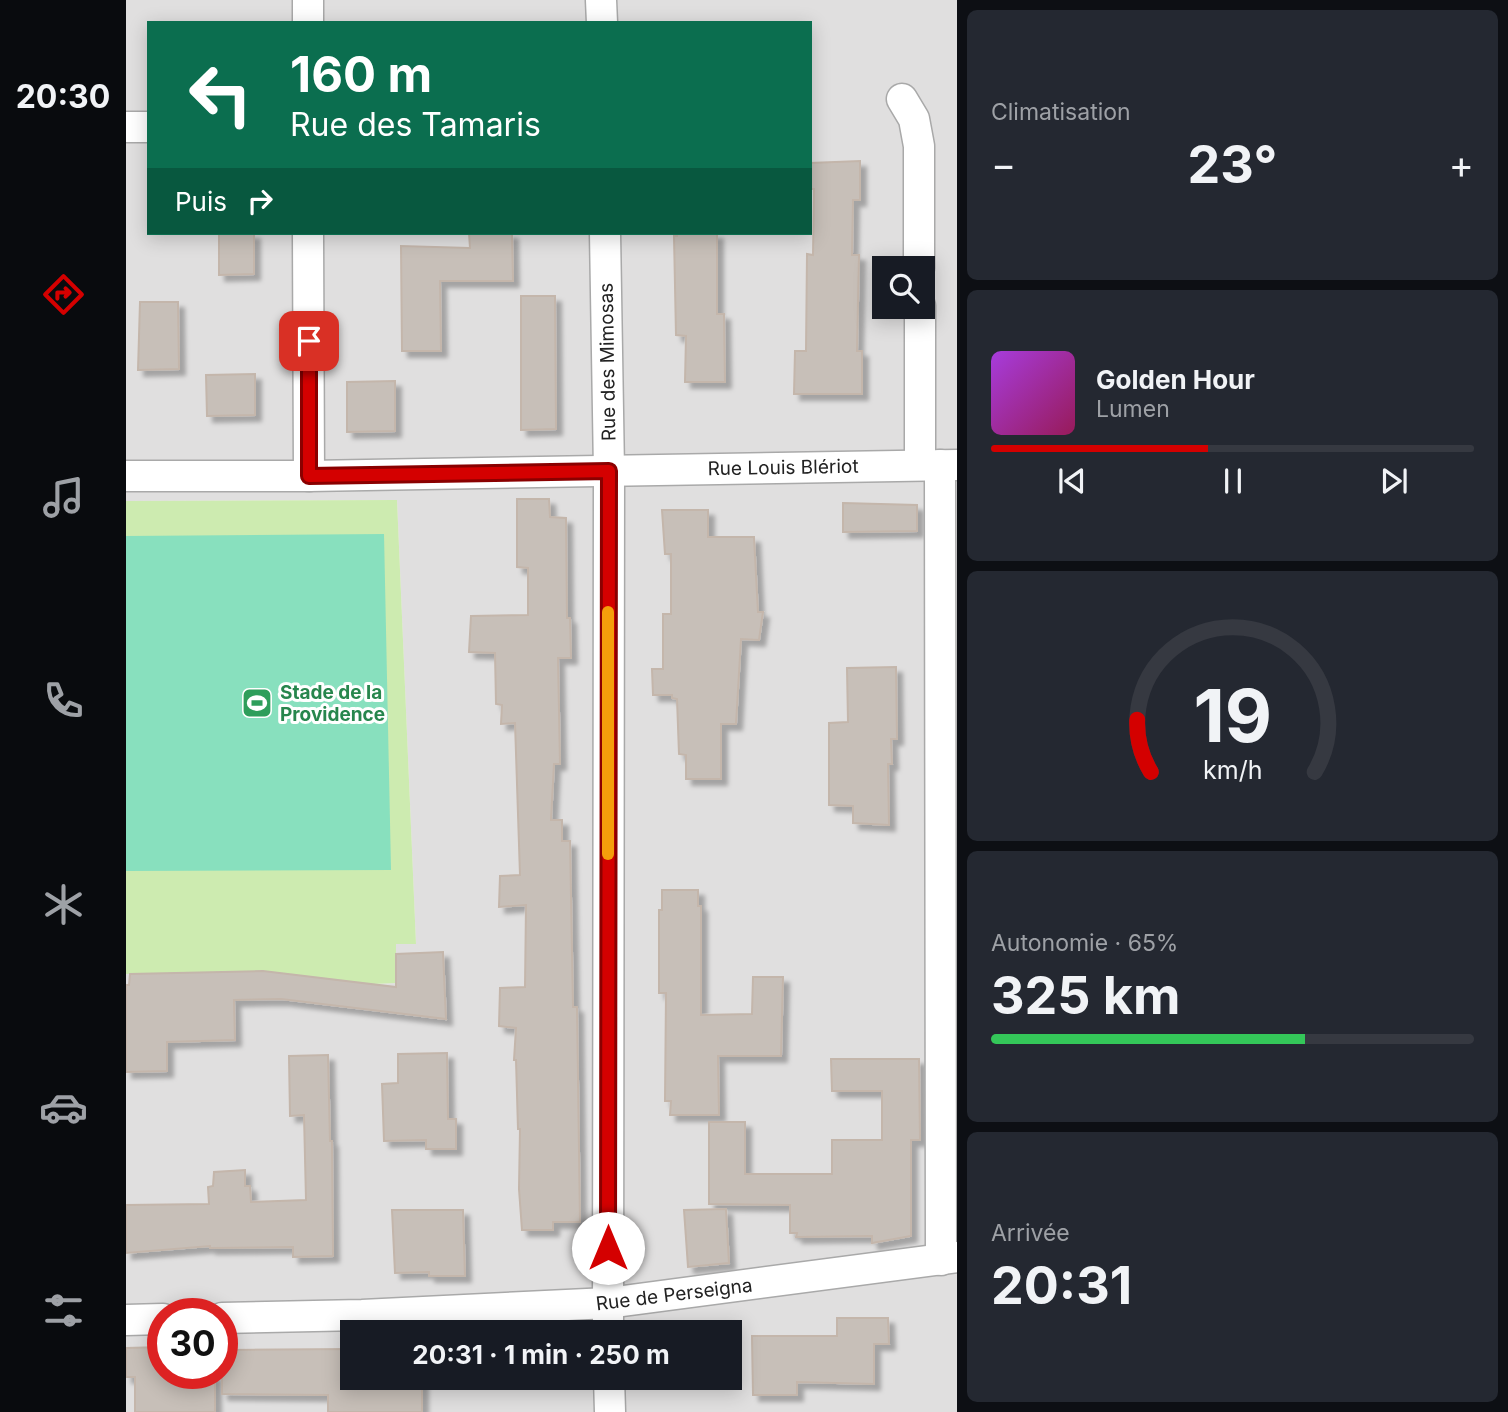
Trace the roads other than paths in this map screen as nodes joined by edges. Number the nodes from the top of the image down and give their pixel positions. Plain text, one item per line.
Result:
1 (308, 0) edge
2 (601, 0) edge
3 (308, 21) edge
4 (602, 21) edge
5 (902, 99) dead end
6 (126, 127) edge
7 (147, 127) edge
8 (308, 235) edge
9 (605, 235) edge
10 (919, 256) edge
11 (922, 319) edge
12 (939, 465) edge
13 (609, 471) junction
14 (309, 476) junction
15 (126, 477) edge
16 (949, 1259) edge
17 (238, 1318) edge
18 (608, 1318) edge
19 (147, 1319) edge
20 (126, 1320) edge
21 (609, 1390) edge
22 (610, 1412) edge

1 - 3 street
2 - 4 street
5 - 10 street
6 - 7 street
8 - 14 street
9 - 13 street, Rue des Mimosas
11 - 12 street
12 - 13 street, Rue Louis Blériot
12 - 16 street
13 - 14 street, Rue Louis Blériot
13 - 18 street, Rue des Mimosas
14 - 15 street, Rue Louis Blériot
16 - 18 street, Rue de Perseigna
17 - 18 street, Rue de Perseigna
19 - 20 street
21 - 22 street

